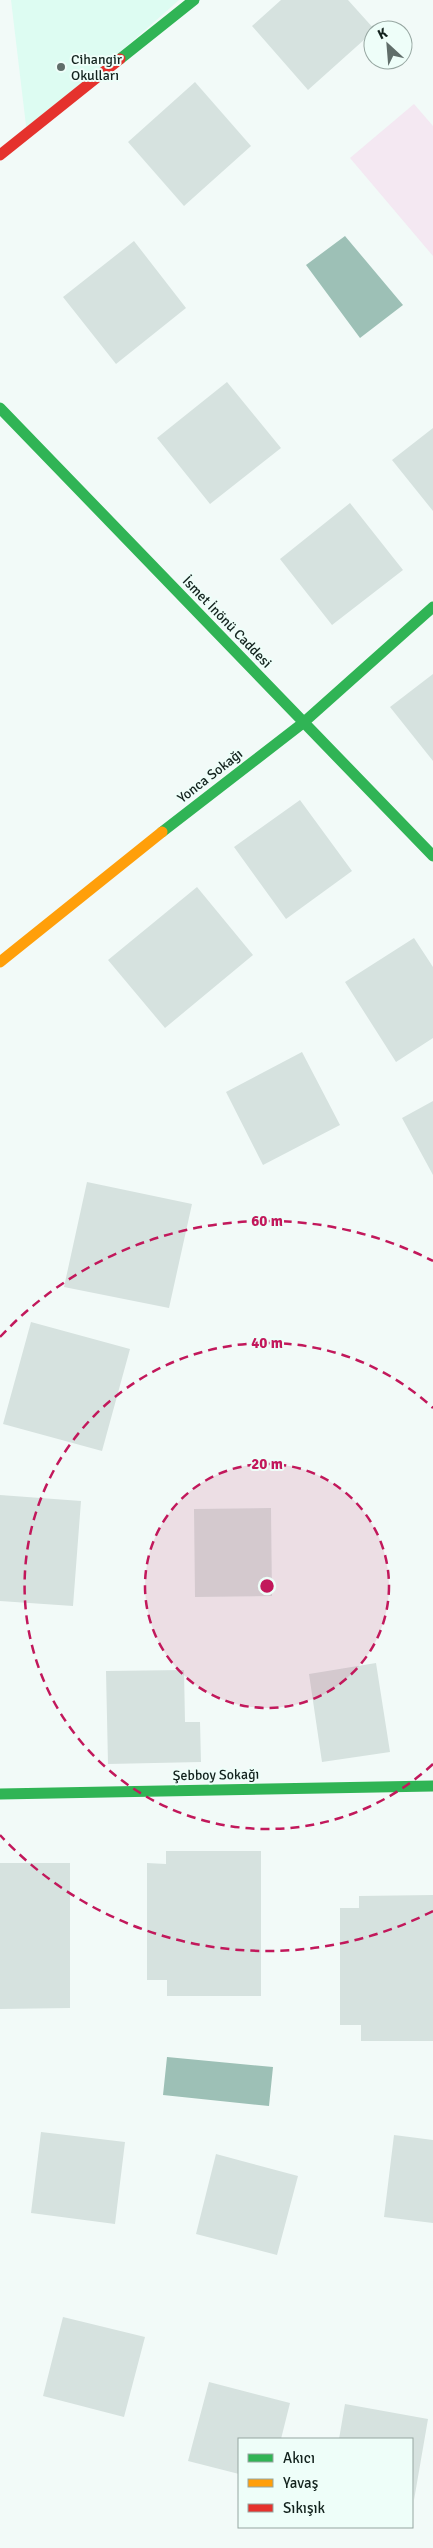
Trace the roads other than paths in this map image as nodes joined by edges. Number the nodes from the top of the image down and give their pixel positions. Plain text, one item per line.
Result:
1 (194, 0) edge
2 (0, 156) edge
3 (0, 408) edge
4 (433, 608) edge
5 (303, 723) junction
6 (433, 856) edge
7 (0, 962) edge
8 (433, 1786) edge
9 (0, 1794) edge

1 - 2 street
3 - 5 street, İsmet İnönü Caddesi
4 - 5 street, Yonca Sokağı
5 - 6 street, İsmet İnönü Caddesi
5 - 7 street, Yonca Sokağı
8 - 9 street, Şebboy Sokağı

